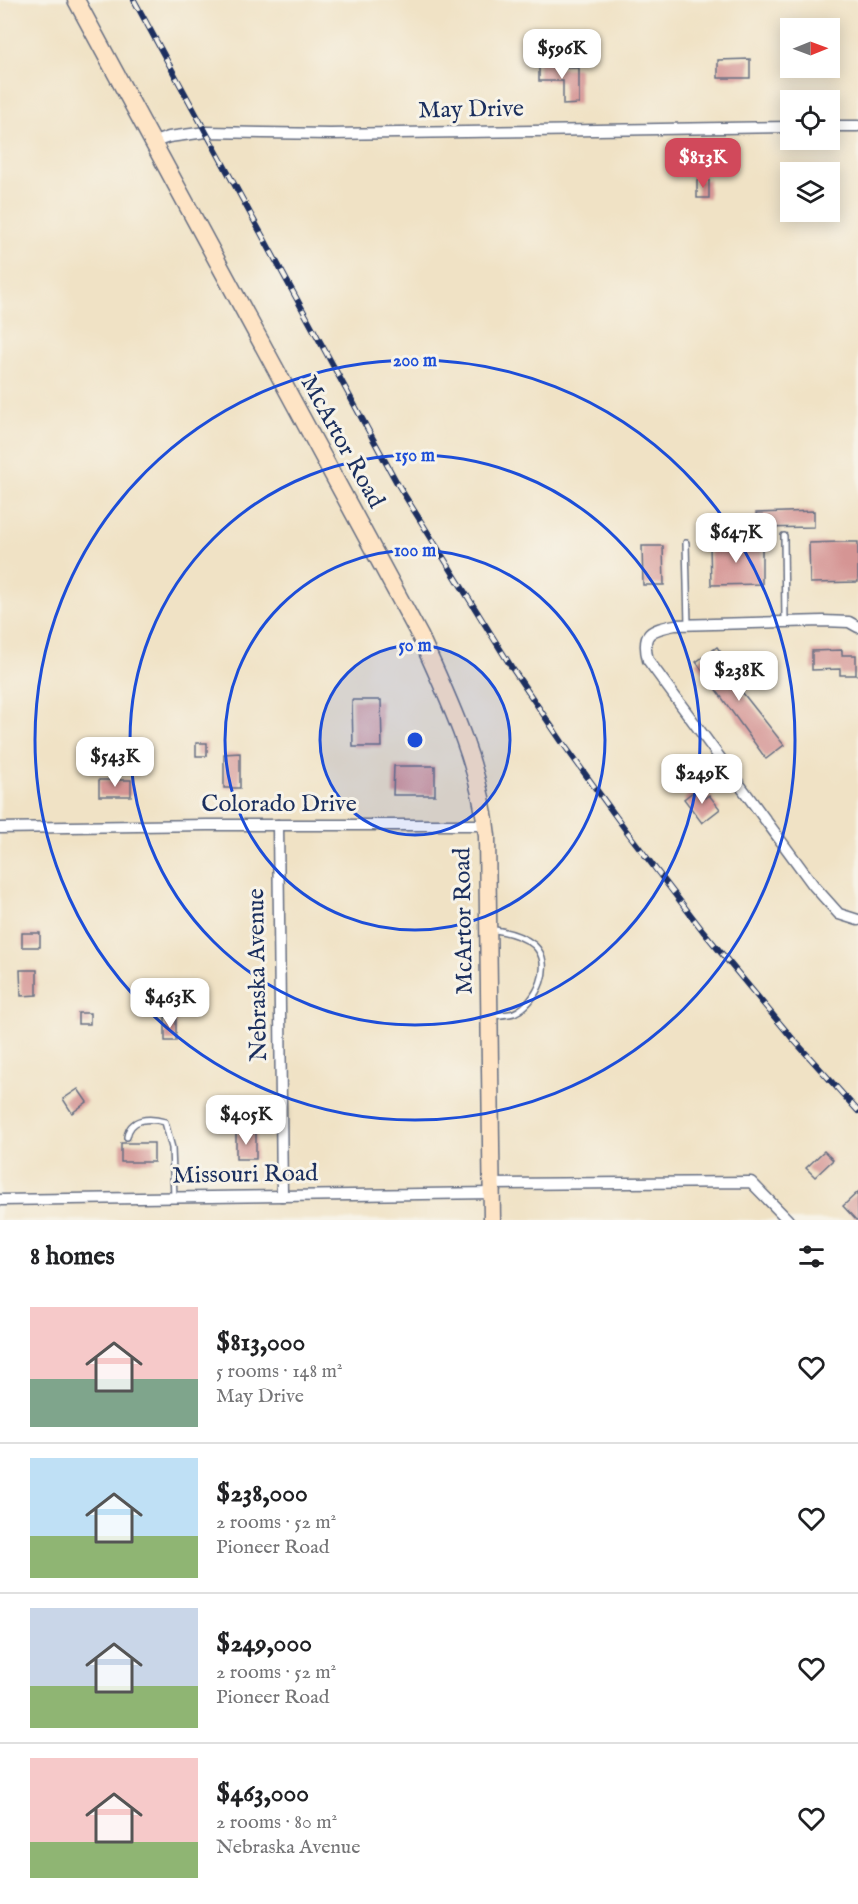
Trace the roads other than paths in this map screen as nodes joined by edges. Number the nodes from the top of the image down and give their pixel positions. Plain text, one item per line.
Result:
1 (76, 0) edge
2 (840, 126) edge
3 (858, 126) edge
4 (780, 127) edge
5 (154, 142) junction
6 (784, 536) dead end
7 (686, 543) dead end
8 (785, 622) junction
9 (688, 625) junction
10 (858, 627) edge
11 (278, 825) junction
12 (486, 825) junction
13 (0, 828) edge
14 (858, 920) edge
15 (488, 928) junction
16 (489, 1017) junction
17 (127, 1137) dead end
18 (491, 1188) junction
19 (282, 1196) junction
20 (174, 1197) junction
21 (0, 1200) edge
22 (785, 1218) edge
23 (492, 1220) edge

1 - 5 main road, McArtor Road
2 - 3 street
4 - 5 street, May Drive
5 - 12 main road, McArtor Road
6 - 8 lane
7 - 9 lane
8 - 9 street
8 - 10 street
9 - 14 street
11 - 12 street, Colorado Drive
11 - 13 street, Colorado Drive
11 - 19 street, Nebraska Avenue
12 - 15 main road, McArtor Road
15 - 16 main road, McArtor Road
15 - 16 lane
16 - 18 main road, McArtor Road
17 - 20 lane
18 - 19 street, Missouri Road
18 - 22 street, Missouri Road
18 - 23 main road, McArtor Road
19 - 20 street, Missouri Road
20 - 21 street, Missouri Road

